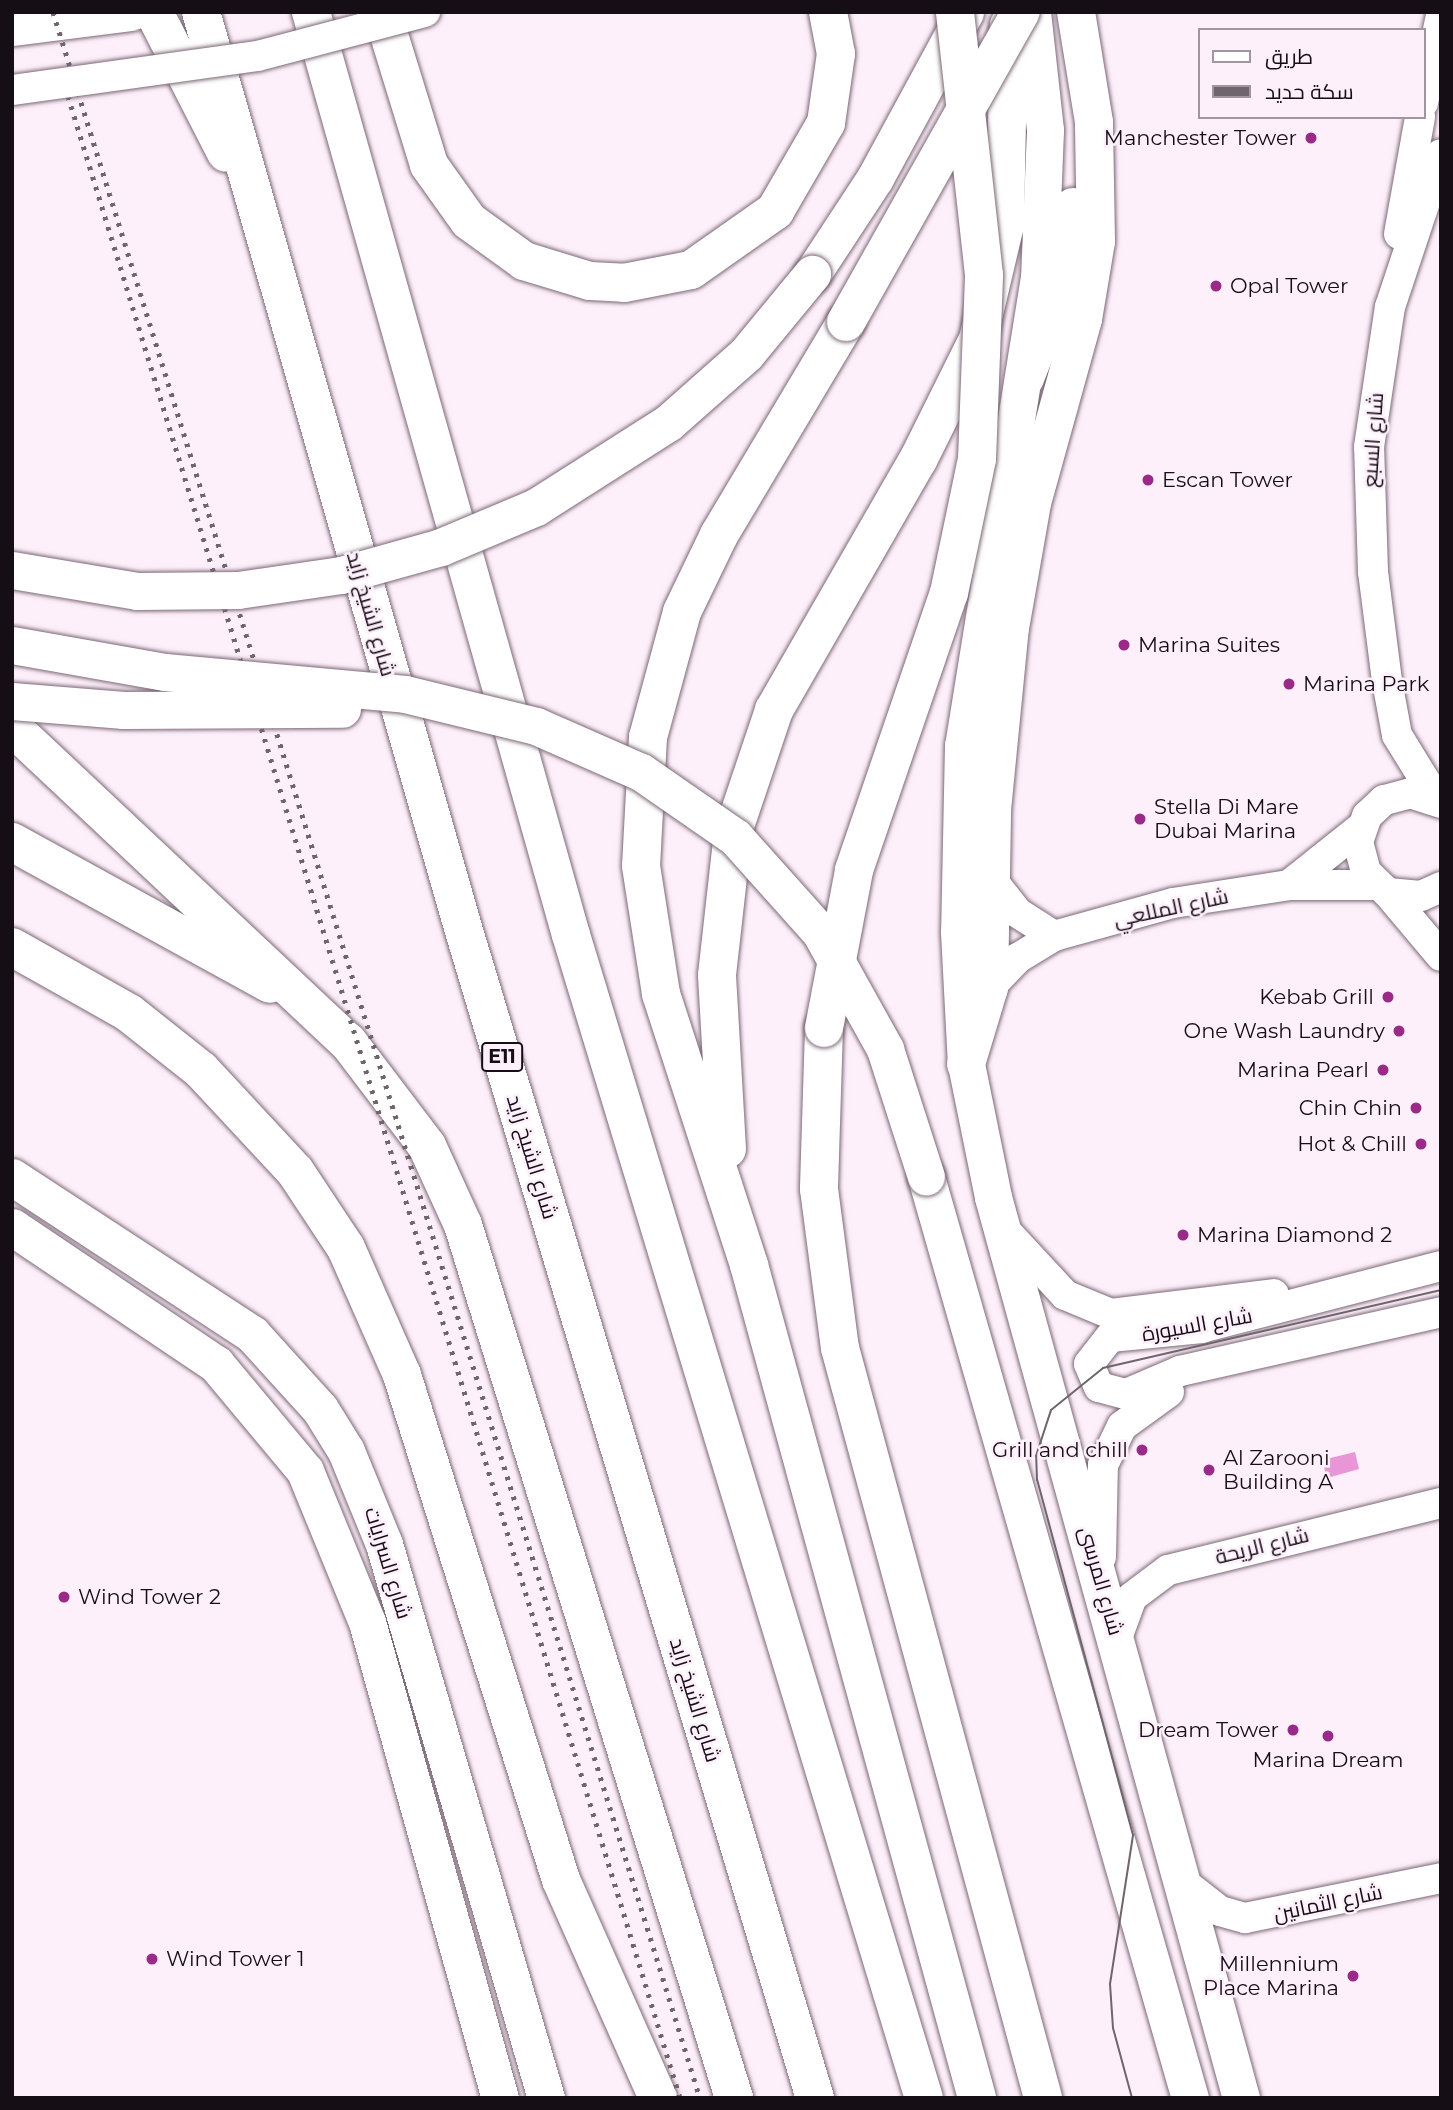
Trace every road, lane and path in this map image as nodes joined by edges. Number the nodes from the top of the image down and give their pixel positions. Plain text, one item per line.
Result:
1 (131, 12) edge
2 (154, 12) edge
3 (201, 12) edge
4 (311, 12) edge
5 (382, 12) edge
6 (425, 12) edge
7 (828, 12) edge
8 (955, 12) edge
9 (965, 12) edge
10 (1010, 12) edge
11 (1021, 12) edge
12 (1032, 12) edge
13 (1076, 12) edge
14 (1441, 17) edge
15 (12, 27) edge
16 (1086, 76) junction
17 (12, 90) edge
18 (1425, 93) edge
19 (1420, 119) edge
20 (1441, 154) edge
21 (247, 184) junction
22 (1390, 307) junction
23 (1026, 378) junction
24 (12, 570) edge
25 (12, 645) edge
26 (12, 701) edge
27 (462, 708) junction
28 (12, 727) edge
29 (1397, 734) junction
30 (1384, 800) junction
31 (1439, 801) edge
32 (1362, 827) junction
33 (12, 842) edge
34 (992, 880) junction
35 (1289, 885) junction
36 (1441, 887) edge
37 (1382, 889) junction
38 (1054, 936) junction
39 (12, 947) edge
40 (1441, 956) edge
41 (989, 988) junction
42 (316, 1013) junction
43 (966, 1064) junction
44 (12, 1177) edge
45 (12, 1227) edge
46 (1003, 1228) junction
47 (748, 1265) junction
48 (1441, 1266) edge
49 (1365, 1283) junction
50 (1441, 1312) edge
51 (1282, 1349) junction
52 (1441, 1503) edge
53 (1102, 1582) junction
54 (1118, 1635) junction
55 (427, 1693) junction
56 (388, 1704) junction
57 (902, 1807) junction
58 (1441, 1878) edge
59 (1183, 1882) junction
60 (500, 2098) edge
61 (546, 2098) edge
62 (658, 2098) edge
63 (734, 2098) edge
64 (815, 2098) edge
65 (924, 2098) edge
66 (977, 2098) edge
67 (1003, 2098) edge
68 (1043, 2098) edge
69 (1190, 2098) edge
70 (1241, 2098) edge

1 - 15 main road
2 - 21 highway
3 - 21 highway, شارع الشيخ زايد / E11
4 - 65 highway
5 - 7 highway
6 - 17 street, bridge
8 - 68 highway, bridge
9 - 24 main road, bridge
10 - 47 highway
11 - 47 highway, bridge
12 - 23 main road, شارع المرسى
13 - 16 highway
14 - 18 street
16 - 23 highway
16 - 34 highway
19 - 22 street
20 - 22 street, شارع السبع
21 - 64 highway, شارع الشيخ زايد / E11
22 - 29 street, شارع السبع
23 - 43 main road, شارع المرسى
25 - 27 main road, bridge
26 - 27 main road, bridge
27 - 69 main road, bridge
28 - 42 highway
29 - 30 street, شارع السبع
29 - 31 street, شارع السبع
30 - 31 street
30 - 32 street, شارع المللعي
32 - 35 street, شارع المللعي
32 - 37 street
33 - 42 highway
34 - 38 street
34 - 41 highway
35 - 37 street, شارع المللعي
35 - 38 street, شارع المللعي
36 - 37 street, شارع المللعي
37 - 40 street
38 - 41 street, شارع المللعي
39 - 62 highway
41 - 43 highway
42 - 63 highway
43 - 46 main road, شارع المرسى
44 - 55 main road, شارع السرايات
45 - 56 main road, شارع السرايات
46 - 49 street, شارع السيورة
46 - 53 main road, شارع المرسى
47 - 57 highway
48 - 49 street, شارع السيورة
49 - 51 street, شارع السيورة
50 - 51 street, شارع السيورة
51 - 53 street, شارع السيورة
52 - 54 street, شارع الريحة
53 - 54 main road, شارع المرسى
54 - 59 main road, شارع المرسى
55 - 56 main road
55 - 61 main road, شارع السرايات
56 - 60 main road, شارع السرايات
57 - 66 highway
57 - 67 highway
58 - 59 street, شارع الثمانين
59 - 70 main road, شارع المرسى

